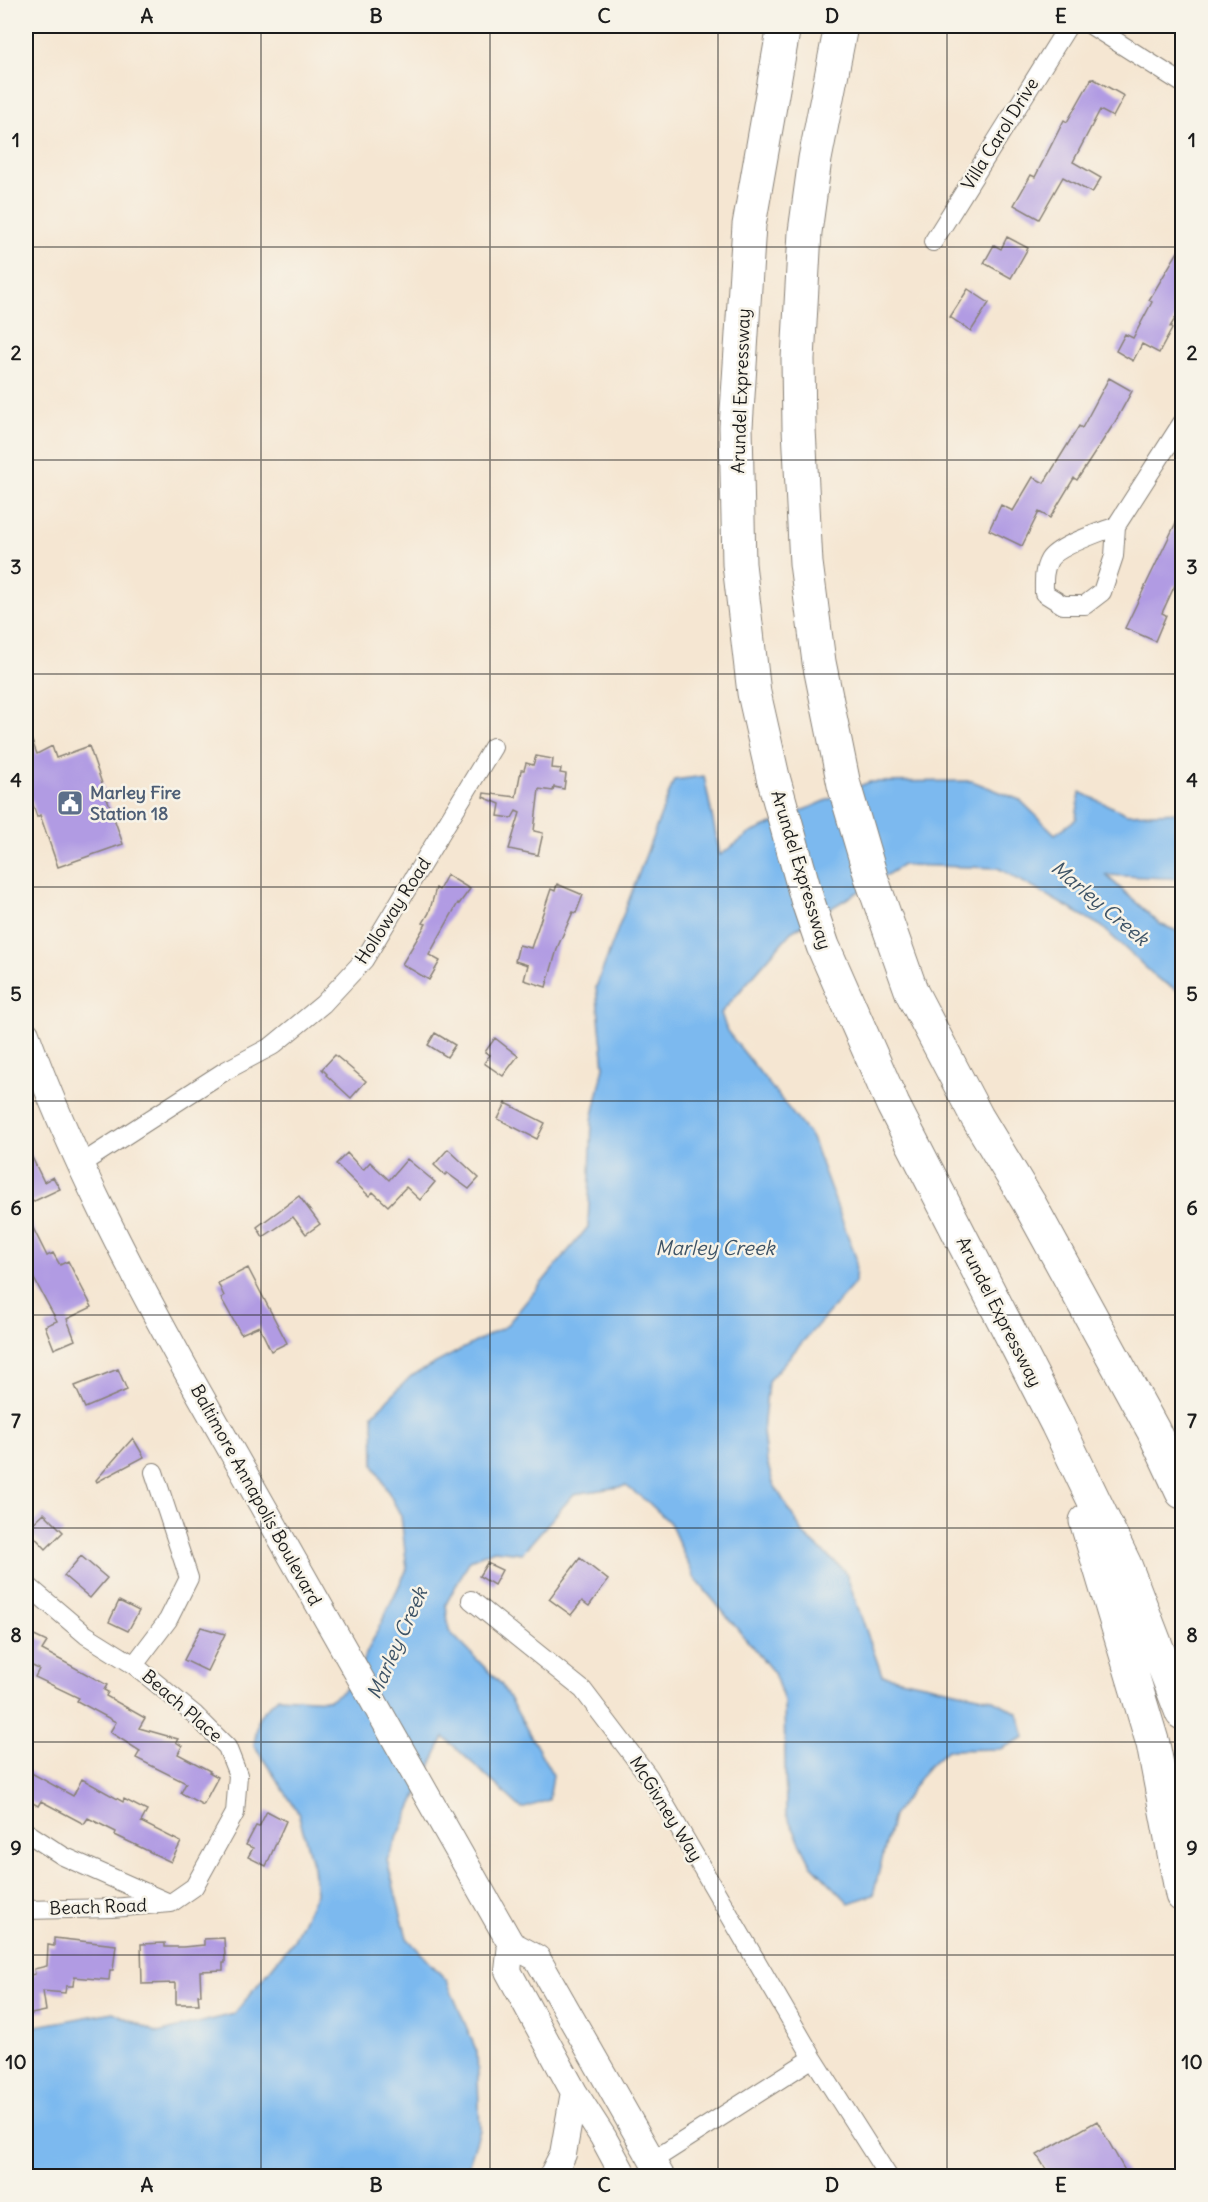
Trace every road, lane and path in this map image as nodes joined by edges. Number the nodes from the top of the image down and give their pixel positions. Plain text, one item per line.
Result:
1 (784, 26) edge
2 (841, 26) edge
3 (1068, 26) edge
4 (1092, 26) edge
5 (1182, 83) edge
6 (933, 242) dead end
7 (1182, 423) edge
8 (1116, 526) junction
9 (493, 747) dead end
10 (28, 1045) edge
11 (81, 1164) junction
12 (1057, 1424) junction
13 (154, 1472) dead end
14 (1182, 1492) edge
15 (26, 1584) edge
16 (471, 1600) dead end
17 (134, 1665) junction
18 (1182, 1713) edge
19 (26, 1832) edge
20 (1182, 1895) edge
21 (171, 1903) junction
22 (26, 1910) edge
23 (511, 1944) junction
24 (813, 2058) junction
25 (574, 2092) junction
26 (657, 2169) edge
27 (552, 2176) edge
28 (621, 2176) edge
29 (888, 2176) edge

1 - 12 highway, Arundel Expressway
2 - 14 highway
3 - 6 street, Villa Carol Drive
4 - 5 street
7 - 8 street
8 - 8 street
9 - 11 street, Holloway Road
10 - 11 main road, Baltimore Annapolis Boulevard
11 - 23 main road, Baltimore Annapolis Boulevard
12 - 18 highway, Arundel Expressway
12 - 20 highway
13 - 17 street
15 - 17 street, Beach Place
16 - 24 street, McGivney Way
17 - 21 street, Beach Place
19 - 21 street
21 - 22 street, Beach Road
23 - 25 main road
23 - 26 main road
24 - 26 street
24 - 29 street, McGivney Way
25 - 27 main road
25 - 28 main road
26 - 28 main road

